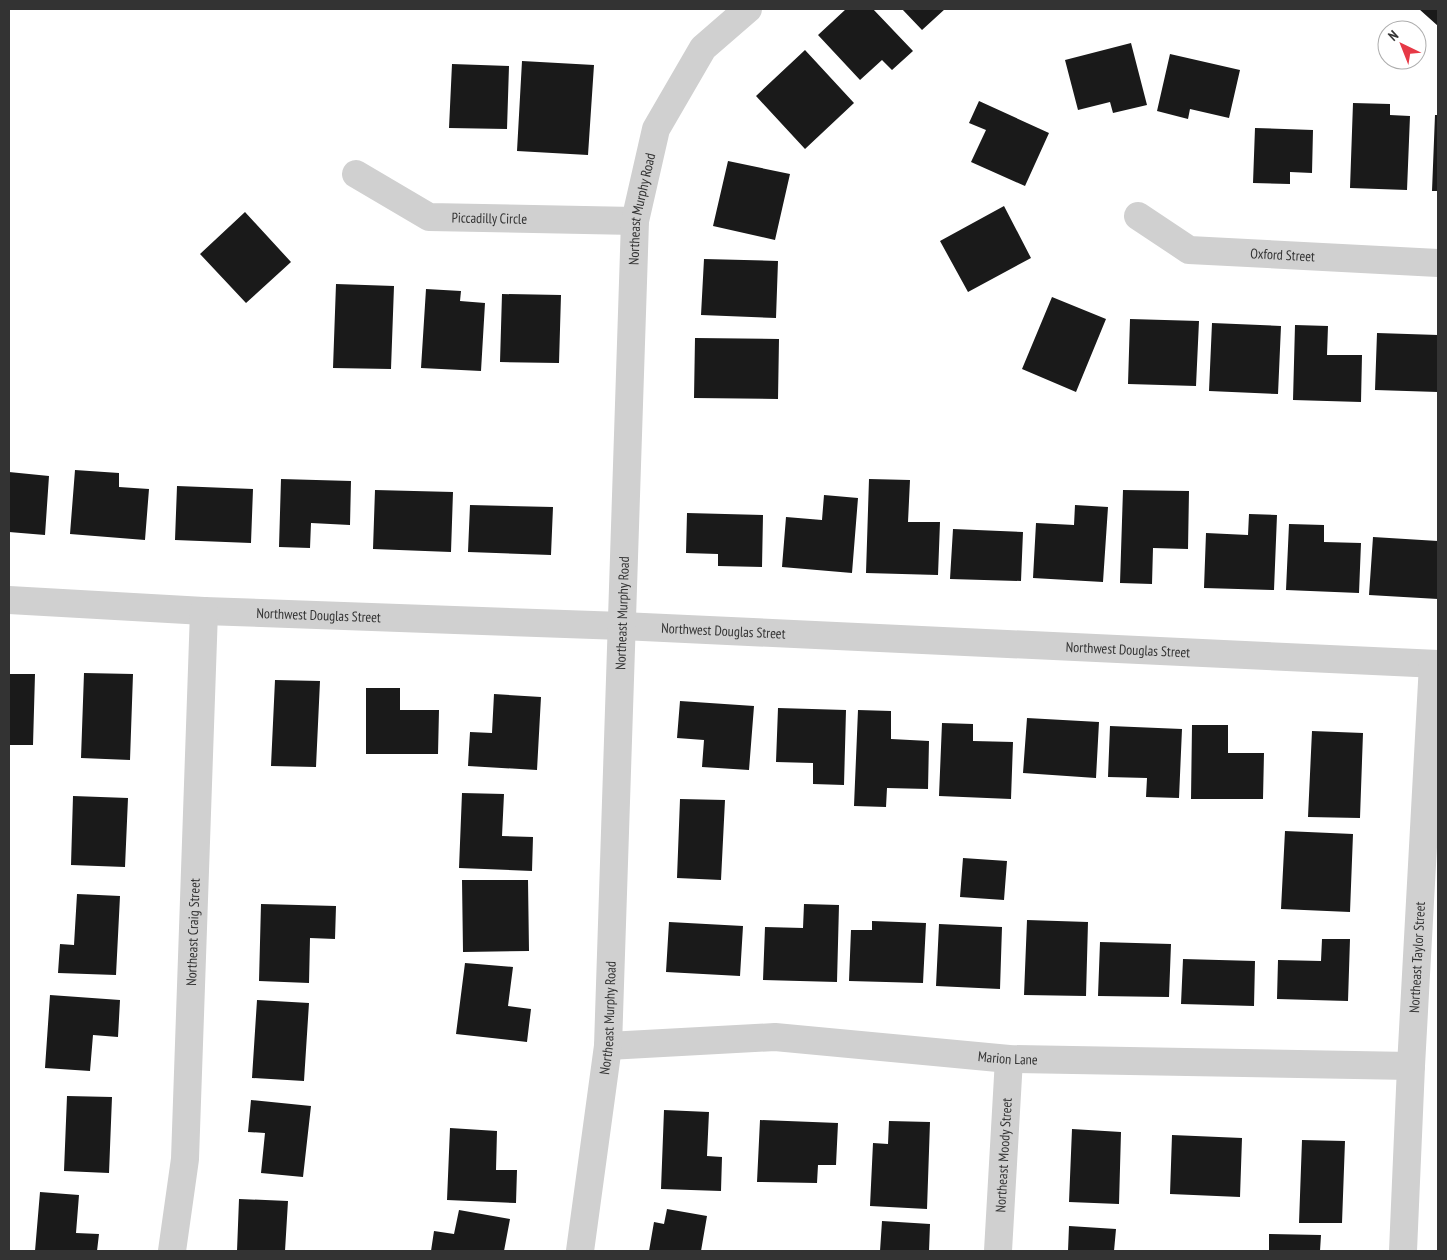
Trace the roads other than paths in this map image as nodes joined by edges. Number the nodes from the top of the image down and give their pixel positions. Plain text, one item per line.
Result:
1 (748, 9) edge
2 (356, 174) dead end
3 (1138, 216) dead end
4 (635, 221) junction
5 (1438, 263) edge
6 (9, 600) edge
7 (204, 611) junction
8 (622, 626) junction
9 (1436, 664) edge
10 (608, 1046) junction
11 (1009, 1059) junction
12 (1410, 1066) junction
13 (172, 1251) edge
14 (580, 1251) edge
15 (998, 1251) edge
16 (1403, 1251) edge

1 - 4 street, Northeast Murphy Road
2 - 4 street, Piccadilly Circle
3 - 5 street, Oxford Street
4 - 8 street, Northeast Murphy Road
6 - 7 street, Northwest Douglas Street
7 - 8 street, Northwest Douglas Street
7 - 13 street, Northeast Craig Street
8 - 9 street, Northwest Douglas Street
8 - 10 street, Northeast Murphy Road
9 - 12 street, Northeast Taylor Street
10 - 11 street, Marion Lane
10 - 14 street, Northeast Murphy Road
11 - 12 street, Marion Lane
11 - 15 street, Northeast Moody Street
12 - 16 street, Northeast Taylor Street

